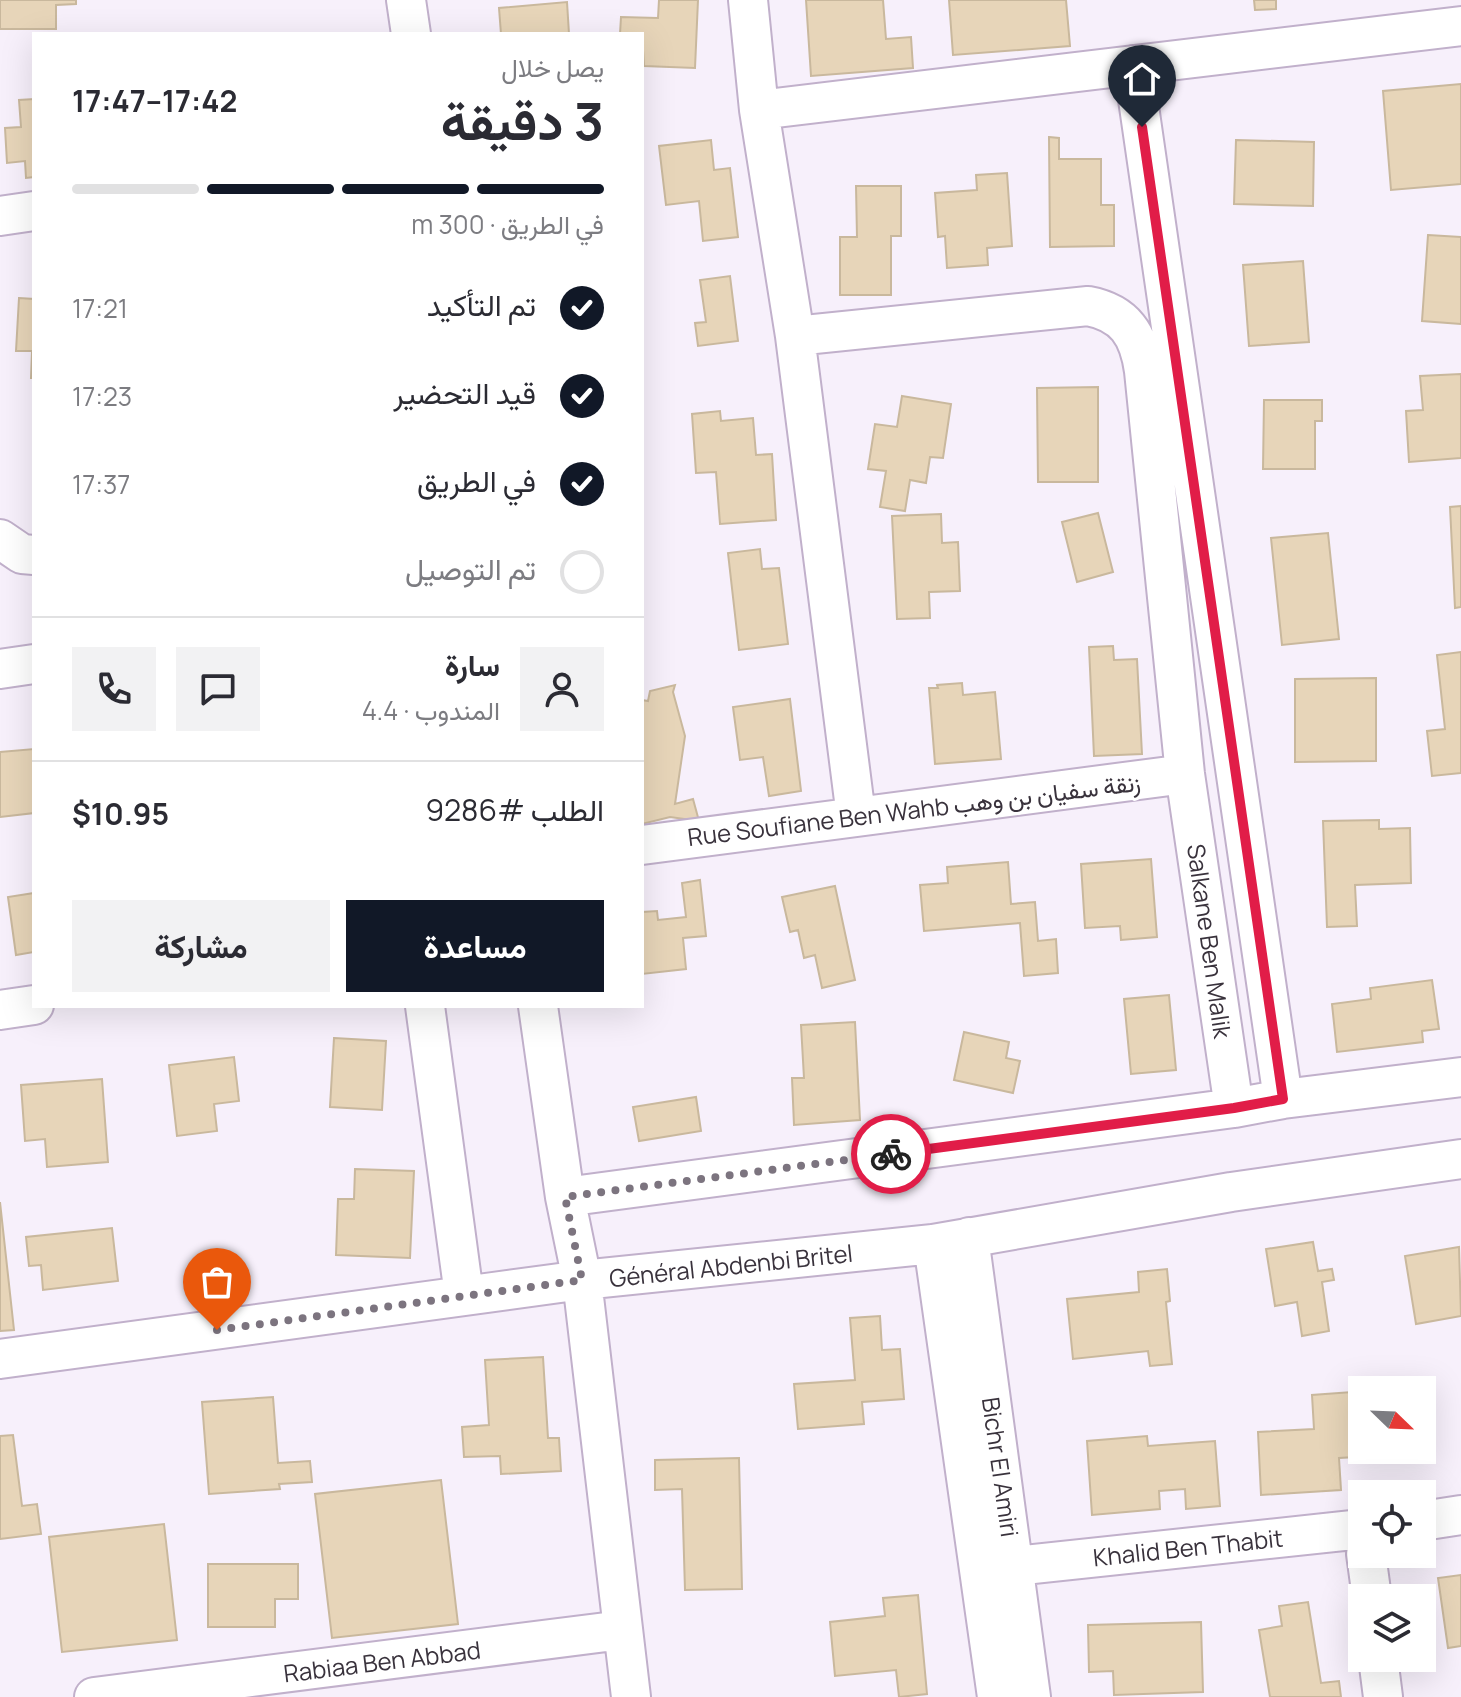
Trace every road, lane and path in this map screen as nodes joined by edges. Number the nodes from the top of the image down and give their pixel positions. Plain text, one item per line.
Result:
1 (406, 0) edge
2 (748, 0) edge
3 (1461, 26) edge
4 (411, 32) edge
5 (1133, 65) junction
6 (759, 110) junction
7 (32, 211) edge
8 (0, 216) edge
9 (795, 336) junction
10 (0, 539) edge
11 (32, 555) edge
12 (32, 664) edge
13 (0, 669) edge
14 (1185, 774) junction
15 (856, 816) junction
16 (644, 845) edge
17 (32, 1005) edge
18 (425, 1008) edge
19 (538, 1008) edge
20 (0, 1010) edge
21 (1461, 1077) edge
22 (1283, 1099) junction
23 (1234, 1108) junction
24 (1461, 1159) edge
25 (565, 1197) junction
26 (951, 1241) junction
27 (582, 1280) junction
28 (464, 1295) junction
29 (0, 1359) edge
30 (1461, 1515) edge
31 (1436, 1519) edge
32 (1348, 1530) edge
33 (1014, 1566) junction
34 (622, 1630) junction
35 (1380, 1672) edge
36 (94, 1697) edge
37 (631, 1697) edge
38 (997, 1697) edge
39 (1031, 1697) edge
40 (1383, 1697) edge

1 - 4 street
2 - 6 street
3 - 5 street
5 - 6 street
5 - 22 street, Salkane Ben Malik
6 - 9 street
7 - 8 street
9 - 14 street, Salkane Ben Malik
9 - 15 street
10 - 11 street
12 - 13 street
14 - 15 street, Rue Soufiane Ben Wahb زنقة سفيان بن وهب
14 - 23 street, Salkane Ben Malik
15 - 16 street, Rue Soufiane Ben Wahb زنقة سفيان بن وهب
17 - 20 street
18 - 28 street
19 - 25 street
21 - 22 street
22 - 23 street
23 - 25 street
24 - 26 street, Général Abdenbi Britel
25 - 27 street
26 - 27 street, Général Abdenbi Britel
26 - 33 street, Bichr El Amiri
26 - 38 street, Bichr El Amiri
27 - 28 street, Général Abdenbi Britel
27 - 34 street
28 - 29 street, Général Abdenbi Britel
30 - 31 street
32 - 33 street, Khalid Ben Thabit
33 - 39 street, Bichr El Amiri
34 - 36 street, Rabiaa Ben Abbad
34 - 37 street
35 - 40 street

